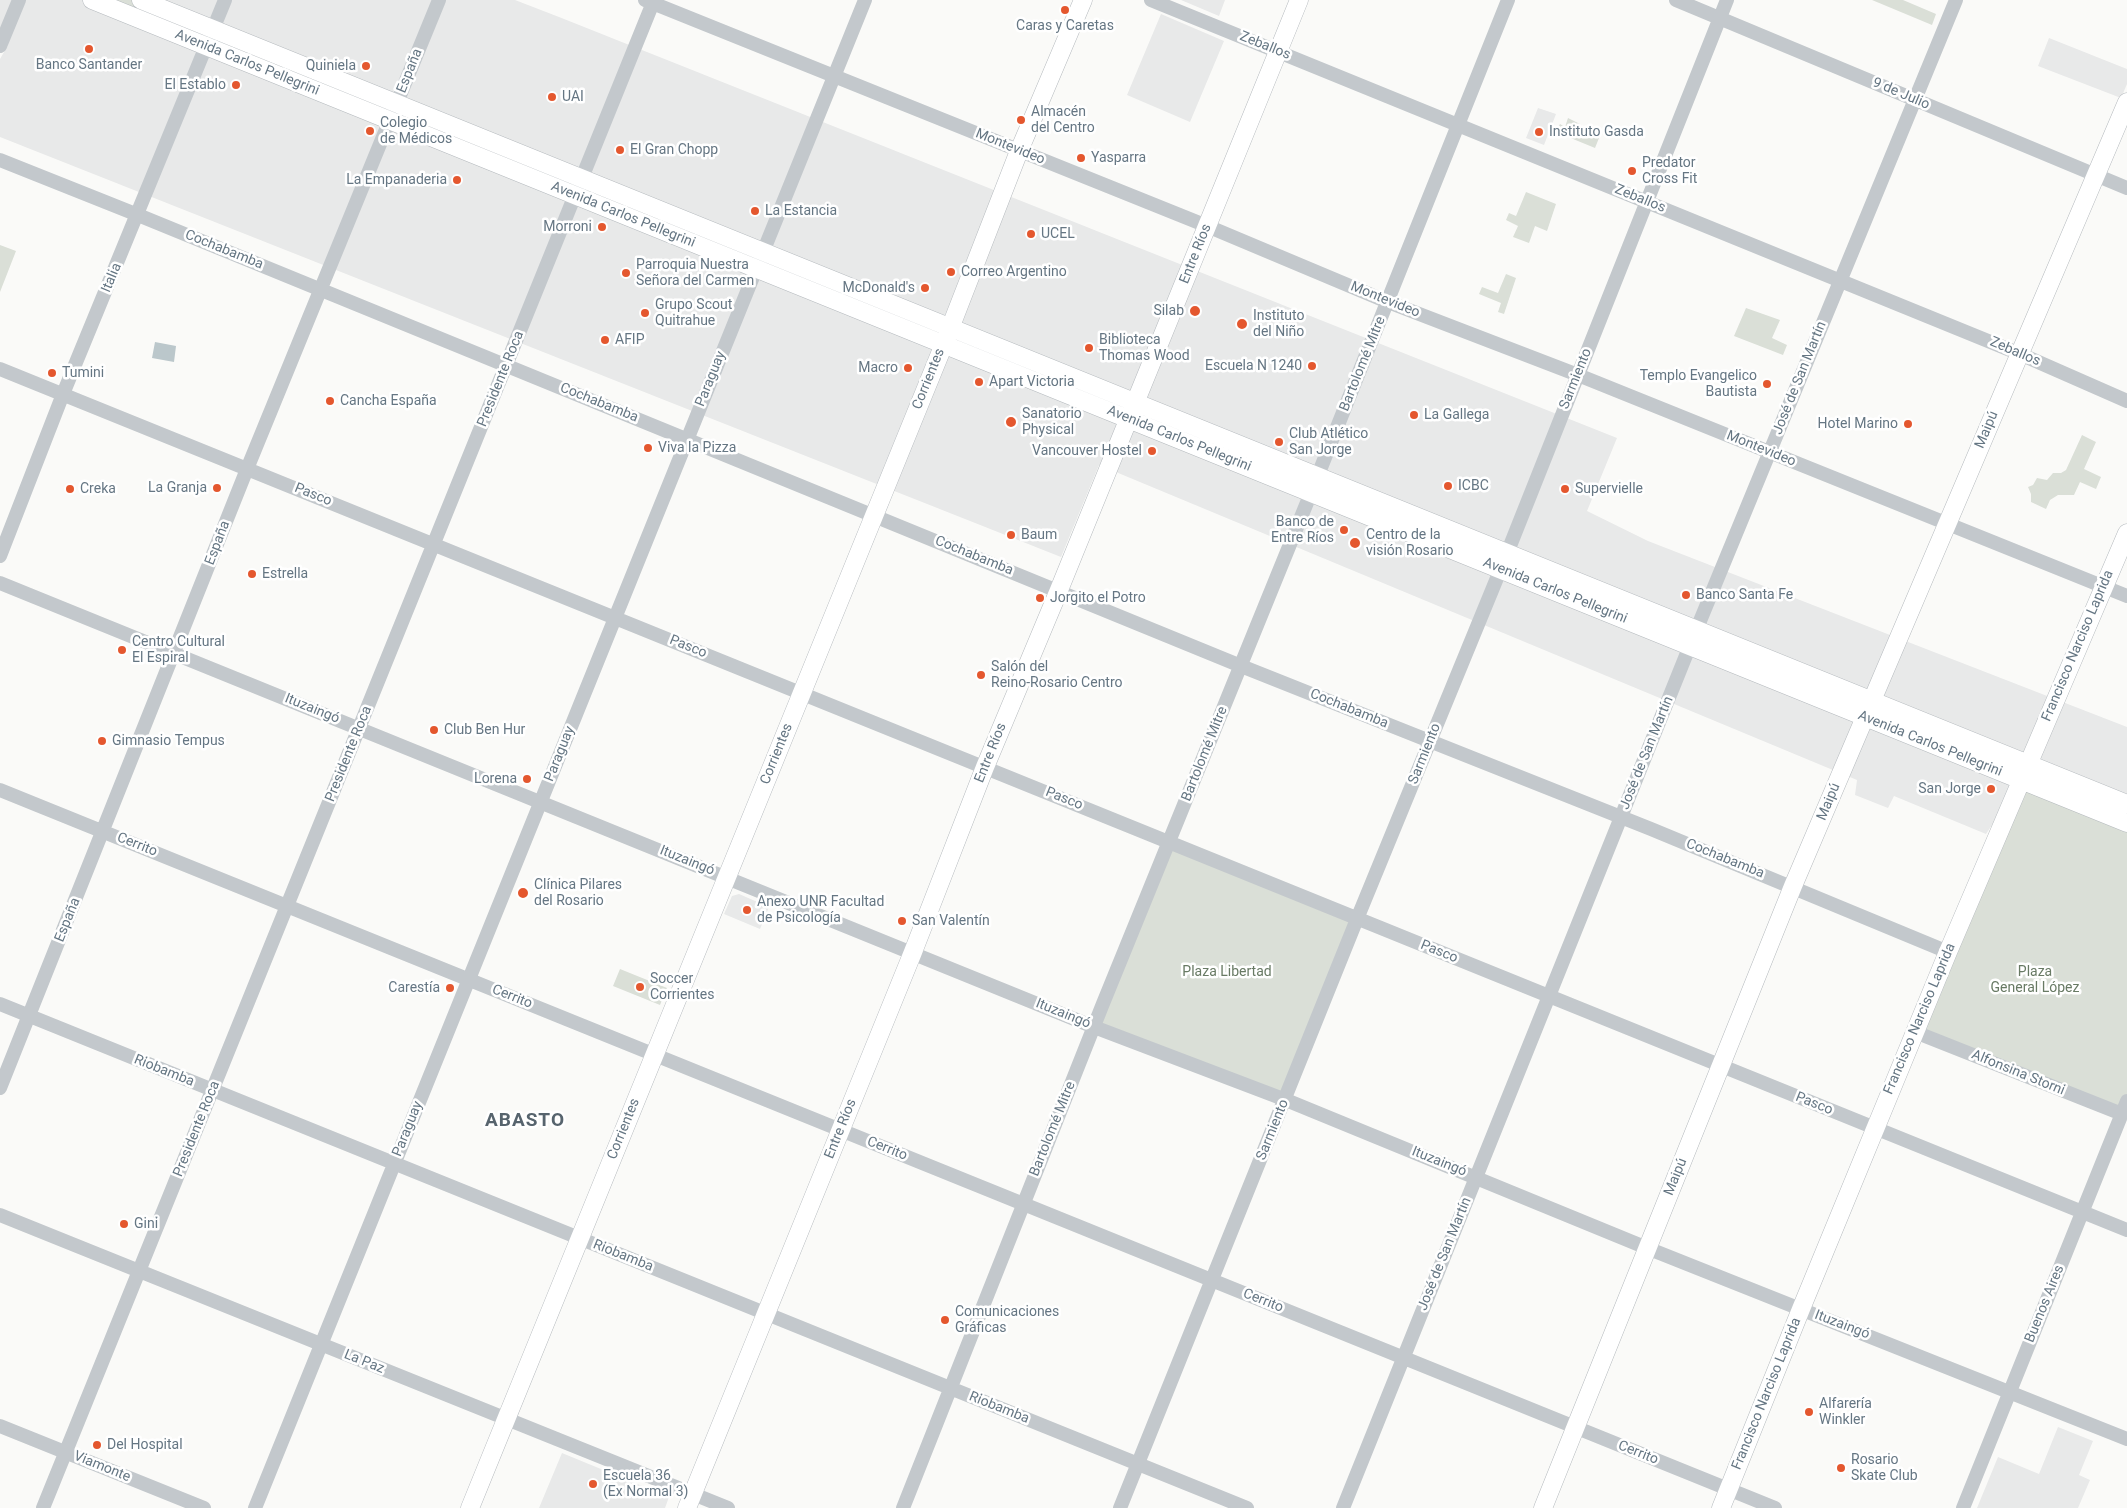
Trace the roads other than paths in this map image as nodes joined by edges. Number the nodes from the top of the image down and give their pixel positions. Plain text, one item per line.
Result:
1 (19, 0) edge
2 (92, 0) edge
3 (141, 0) edge
4 (225, 0) edge
5 (439, 0) edge
6 (865, 0) edge
7 (1083, 0) edge
8 (1151, 0) edge
9 (1299, 0) edge
10 (1508, 0) edge
11 (1676, 0) edge
12 (1728, 0) edge
13 (1956, 0) edge
14 (650, 1) edge
15 (1720, 18) junction
16 (213, 29) junction
17 (0, 46) edge
18 (206, 46) junction
19 (1278, 52) junction
20 (834, 76) junction
21 (1915, 100) junction
22 (2127, 102) edge
23 (397, 104) junction
24 (390, 120) junction
25 (1458, 125) junction
26 (1019, 151) junction
27 (0, 160) edge
28 (2096, 175) junction
29 (582, 178) junction
30 (2127, 188) edge
31 (575, 195) junction
32 (1647, 202) junction
33 (138, 215) junction
34 (1207, 226) junction
35 (763, 252) junction
36 (756, 268) junction
37 (1840, 281) junction
38 (322, 290) junction
39 (1388, 302) junction
40 (950, 327) junction
41 (944, 344) junction
42 (2020, 354) junction
43 (506, 365) junction
44 (0, 369) edge
45 (1578, 375) junction
46 (63, 394) junction
47 (2127, 401) edge
48 (1136, 402) junction
49 (1129, 419) junction
50 (687, 438) junction
51 (1770, 452) junction
52 (247, 469) junction
53 (1318, 476) junction
54 (1311, 493) junction
55 (874, 515) junction
56 (1948, 524) junction
57 (2127, 533) edge
58 (434, 544) junction
59 (1507, 553) junction
60 (0, 556) edge
61 (1500, 569) junction
62 (0, 583) edge
63 (2104, 586) junction
64 (1059, 590) junction
65 (2127, 596) edge
66 (615, 618) junction
67 (1697, 629) junction
68 (1690, 646) junction
69 (174, 654) junction
70 (1241, 666) junction
71 (802, 693) junction
72 (1872, 700) junction
73 (1865, 717) junction
74 (359, 728) junction
75 (1430, 741) junction
76 (2028, 764) junction
77 (985, 768) junction
78 (2021, 780) junction
79 (0, 790) edge
80 (540, 802) junction
81 (2127, 804) edge
82 (1621, 817) junction
83 (2127, 823) edge
84 (103, 832) junction
85 (1168, 842) junction
86 (727, 877) junction
87 (1793, 886) junction
88 (287, 906) junction
89 (1357, 919) junction
90 (913, 952) junction
91 (1948, 952) junction
92 (468, 980) junction
93 (1549, 996) junction
94 (0, 1004) edge
95 (29, 1016) junction
96 (1094, 1027) junction
97 (1915, 1032) junction
98 (654, 1055) junction
99 (1720, 1066) junction
100 (0, 1088) edge
101 (212, 1090) junction
102 (1286, 1100) junction
103 (2127, 1101) edge
104 (2122, 1114) junction
105 (1875, 1128) junction
106 (840, 1130) junction
107 (394, 1164) junction
108 (1476, 1176) junction
109 (1024, 1204) junction
110 (2082, 1212) junction
111 (0, 1215) edge
112 (2127, 1230) edge
113 (580, 1239) junction
114 (1647, 1248) junction
115 (139, 1271) junction
116 (1212, 1281) junction
117 (1800, 1309) junction
118 (766, 1314) junction
119 (321, 1344) junction
120 (1403, 1358) junction
121 (950, 1388) junction
122 (2010, 1391) junction
123 (506, 1419) junction
124 (0, 1426) edge
125 (1575, 1428) junction
126 (2127, 1439) edge
127 (66, 1452) junction
128 (1138, 1464) junction
129 (1728, 1490) junction
130 (690, 1501) edge
131 (44, 1508) edge
132 (204, 1508) edge
133 (255, 1508) edge
134 (470, 1508) edge
135 (728, 1508) edge
136 (903, 1508) edge
137 (1120, 1508) edge
138 (1247, 1508) edge
139 (1343, 1508) edge
140 (1543, 1508) edge
141 (1721, 1508) edge
142 (1775, 1508) edge
143 (1963, 1508) edge

1 - 17 street
2 - 18 main road, Avenida Carlos Pellegrini
3 - 16 main road, Avenida Carlos Pellegrini
4 - 16 street, Italia
5 - 23 street, España
6 - 20 street, Paraguay
7 - 26 main road, Corrientes
8 - 19 street, Zeballos
9 - 19 main road, Entre Ríos
10 - 25 street, Bartolomé Mitre
11 - 15 street, 9 de Julio
12 - 15 street, Sarmiento
13 - 21 street, José de San Martín
14 - 20 street, Montevideo
14 - 29 street, Presidente Roca
15 - 21 street, 9 de Julio
15 - 32 street, Sarmiento
16 - 18 street, Italia
16 - 23 main road, Avenida Carlos Pellegrini
18 - 24 main road, Avenida Carlos Pellegrini
18 - 33 street, Italia
19 - 25 street, Zeballos
19 - 34 main road, Entre Ríos
20 - 26 street, Montevideo
20 - 35 street, Paraguay
21 - 28 street, 9 de Julio
21 - 37 street, José de San Martín
22 - 28 main road, Maipú
23 - 24 street, España
23 - 29 main road, Avenida Carlos Pellegrini
24 - 31 main road, Avenida Carlos Pellegrini
24 - 38 street, España
25 - 32 street, Zeballos
25 - 39 street, Bartolomé Mitre
26 - 34 street, Montevideo
26 - 40 main road, Corrientes
27 - 33 street, Cochabamba
28 - 30 street, 9 de Julio
28 - 42 main road, Maipú
29 - 31 street, Presidente Roca
29 - 35 main road, Avenida Carlos Pellegrini
31 - 36 main road, Avenida Carlos Pellegrini
31 - 43 street, Presidente Roca
32 - 37 street, Zeballos
32 - 45 street, Sarmiento
33 - 38 street, Cochabamba
33 - 46 street, Italia
34 - 39 street, Montevideo
34 - 48 main road, Entre Ríos
35 - 36 street, Paraguay
35 - 40 main road, Avenida Carlos Pellegrini
36 - 41 main road, Avenida Carlos Pellegrini
36 - 50 street, Paraguay
37 - 42 street, Zeballos
37 - 51 street, José de San Martín
38 - 43 street, Cochabamba
38 - 52 street, España
39 - 45 street, Montevideo
39 - 53 street, Bartolomé Mitre
40 - 41 main road, Corrientes
40 - 48 main road, Avenida Carlos Pellegrini
41 - 49 main road, Avenida Carlos Pellegrini
41 - 55 main road, Corrientes
42 - 47 street, Zeballos
42 - 56 main road, Maipú
43 - 50 street, Cochabamba
43 - 58 street, Presidente Roca
44 - 46 street, Pasco
45 - 51 street, Montevideo
45 - 59 street, Sarmiento
46 - 52 street, Pasco
46 - 60 street, Italia
48 - 49 main road, Entre Ríos
48 - 53 main road, Avenida Carlos Pellegrini
49 - 54 main road, Avenida Carlos Pellegrini
49 - 64 main road, Entre Ríos
50 - 55 street, Cochabamba
50 - 66 street, Paraguay
51 - 56 street, Montevideo
51 - 67 street, José de San Martín
52 - 58 street, Pasco
52 - 69 street, España
53 - 54 street, Bartolomé Mitre
53 - 59 main road, Avenida Carlos Pellegrini
54 - 61 main road, Avenida Carlos Pellegrini
54 - 70 street, Bartolomé Mitre
55 - 64 street, Cochabamba
55 - 71 main road, Corrientes
56 - 63 street, Montevideo
56 - 72 main road, Maipú
57 - 63 main road, Francisco Narciso Laprida
58 - 66 street, Pasco
58 - 74 street, Presidente Roca
59 - 61 street, Sarmiento
59 - 67 main road, Avenida Carlos Pellegrini
61 - 68 main road, Avenida Carlos Pellegrini
61 - 75 street, Sarmiento
62 - 69 street, Ituzaingó
63 - 65 street, Montevideo
63 - 76 main road, Francisco Narciso Laprida
64 - 70 street, Cochabamba
64 - 77 main road, Entre Ríos
66 - 71 street, Pasco
66 - 80 street, Paraguay
67 - 68 street, José de San Martín
67 - 72 main road, Avenida Carlos Pellegrini
68 - 73 main road, Avenida Carlos Pellegrini
68 - 82 street, José de San Martín
69 - 74 street, Ituzaingó
69 - 84 street, España
70 - 75 street, Cochabamba
70 - 85 street, Bartolomé Mitre
71 - 77 street, Pasco
71 - 86 main road, Corrientes
72 - 73 main road, Maipú
72 - 76 main road, Avenida Carlos Pellegrini
73 - 78 main road, Avenida Carlos Pellegrini
73 - 87 main road, Maipú
74 - 80 street, Ituzaingó
74 - 88 street, Presidente Roca
75 - 82 street, Cochabamba
75 - 89 street, Sarmiento
76 - 78 main road, Francisco Narciso Laprida
76 - 81 main road, Avenida Carlos Pellegrini
77 - 85 street, Pasco
77 - 90 main road, Entre Ríos
78 - 83 main road, Avenida Carlos Pellegrini
78 - 91 main road, Francisco Narciso Laprida
79 - 84 street, Cerrito
80 - 86 street, Ituzaingó
80 - 92 street, Paraguay
82 - 87 street, Cochabamba
82 - 93 street, José de San Martín
84 - 88 street, Cerrito
84 - 95 street, España
85 - 89 street, Pasco
85 - 96 street, Bartolomé Mitre
86 - 90 street, Ituzaingó
86 - 98 main road, Corrientes
87 - 91 street, Cochabamba
87 - 99 main road, Maipú
88 - 92 street, Cerrito
88 - 101 street, Presidente Roca
89 - 93 street, Pasco
89 - 102 street, Sarmiento
90 - 96 street, Ituzaingó
90 - 106 main road, Entre Ríos
91 - 97 main road, Francisco Narciso Laprida
92 - 98 street, Cerrito
92 - 107 street, Paraguay
93 - 99 street, Pasco
93 - 108 street, José de San Martín
94 - 95 street, Riobamba
95 - 100 street, España
95 - 101 street, Riobamba
96 - 102 street, Ituzaingó
96 - 109 street, Bartolomé Mitre
97 - 104 street, Alfonsina Storni
97 - 105 main road, Francisco Narciso Laprida
98 - 106 street, Cerrito
98 - 113 main road, Corrientes
99 - 105 street, Pasco
99 - 114 main road, Maipú
101 - 107 street, Riobamba
101 - 115 street, Presidente Roca
102 - 108 street, Ituzaingó
102 - 116 street, Sarmiento
103 - 104 street, Buenos Aires
104 - 110 street, Buenos Aires
105 - 110 street, Pasco
105 - 117 main road, Francisco Narciso Laprida
106 - 109 street, Cerrito
106 - 118 main road, Entre Ríos
107 - 113 street, Riobamba
107 - 119 street, Paraguay
108 - 114 street, Ituzaingó
108 - 120 street, José de San Martín
109 - 116 street, Cerrito
109 - 121 street, Bartolomé Mitre
110 - 112 street, Pasco
110 - 122 street, Buenos Aires
111 - 115 street, La Paz
113 - 118 street, Riobamba
113 - 123 main road, Corrientes
114 - 117 street, Ituzaingó
114 - 125 main road, Maipú
115 - 119 street, La Paz
115 - 127 street, Presidente Roca
116 - 120 street, Cerrito
116 - 128 street, Sarmiento
117 - 122 street, Ituzaingó
117 - 129 main road, Francisco Narciso Laprida
118 - 121 street, Riobamba
118 - 130 main road, Entre Ríos
119 - 123 street, La Paz
119 - 133 street, Paraguay
120 - 125 street, Cerrito
120 - 139 street, José de San Martín
121 - 128 street, Riobamba
121 - 136 street, Bartolomé Mitre
122 - 126 street, Ituzaingó
122 - 143 street, Buenos Aires
123 - 130 street, La Paz
123 - 134 main road, Corrientes
124 - 127 street, Viamonte
125 - 129 street, Cerrito
125 - 140 main road, Maipú
127 - 131 street, Presidente Roca
127 - 132 street, Viamonte
128 - 137 street, Sarmiento
128 - 138 street, Riobamba
129 - 141 main road, Francisco Narciso Laprida
129 - 142 street, Cerrito
130 - 135 street, La Paz

